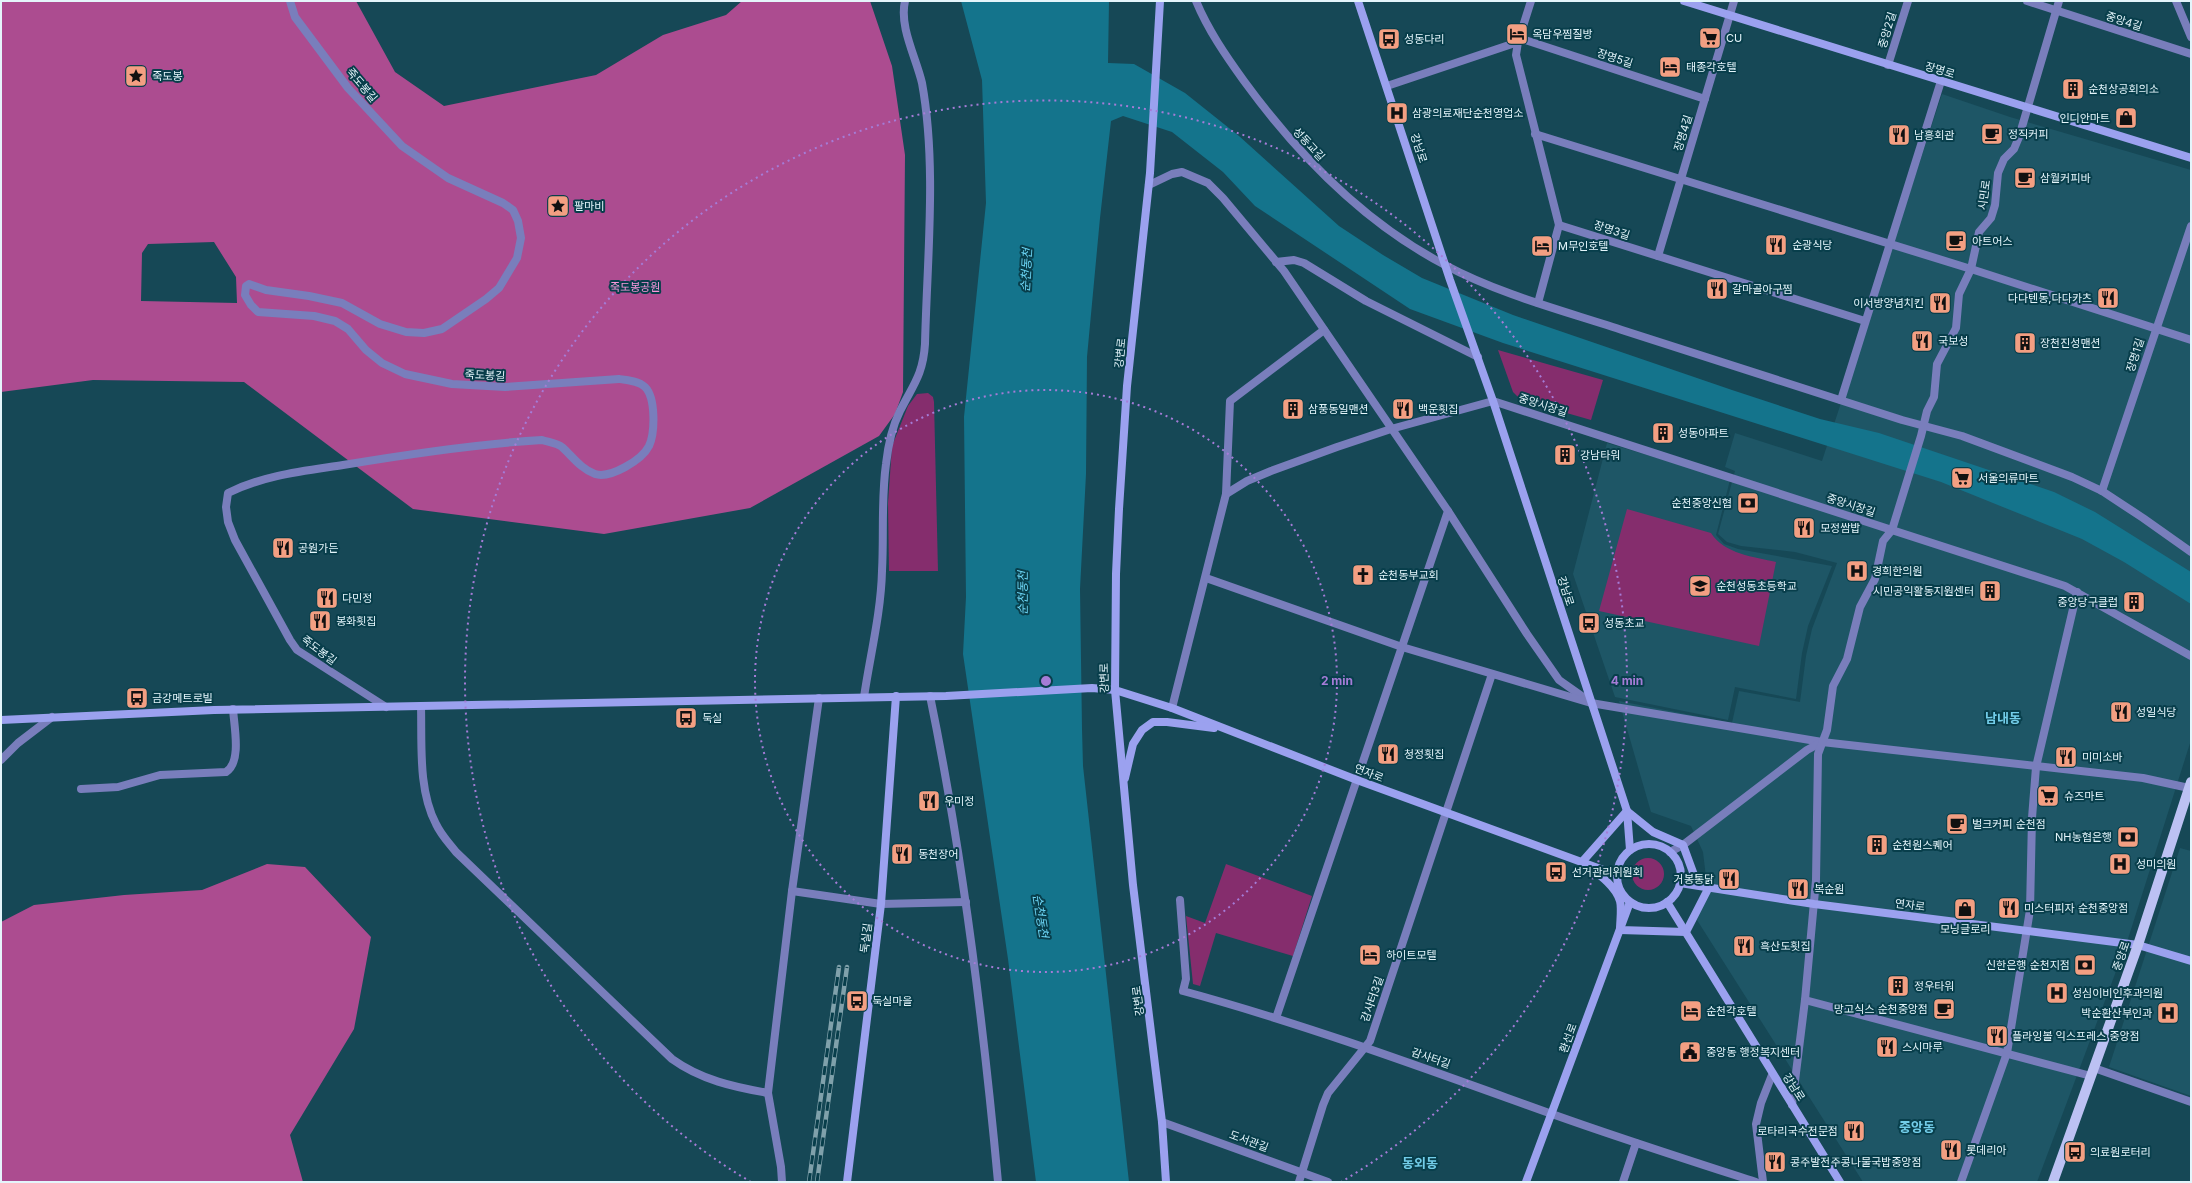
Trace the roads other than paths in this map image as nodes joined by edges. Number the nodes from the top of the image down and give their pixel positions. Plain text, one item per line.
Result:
1 (290, 1) edge
2 (905, 1) edge
3 (1160, 1) edge
4 (1196, 1) edge
5 (1358, 1) edge
6 (1531, 1) edge
7 (1684, 1) edge
8 (1734, 1) edge
9 (1908, 1) edge
10 (2027, 1) edge
11 (2059, 1) edge
12 (2176, 1) edge
13 (2056, 10) junction
14 (1729, 16) junction
15 (2191, 37) edge
16 (1518, 40) junction
17 (2191, 54) edge
18 (1888, 65) junction
19 (1941, 81) junction
20 (1387, 86) junction
21 (1705, 99) junction
22 (2028, 107) junction
23 (1535, 134) junction
24 (2191, 158) edge
25 (1680, 180) junction
26 (1149, 185) junction
27 (1559, 225) junction
28 (2191, 226) edge
29 (1888, 244) junction
30 (1658, 256) junction
31 (1276, 262) junction
32 (1445, 265) junction
33 (1971, 269) junction
34 (1538, 302) junction
35 (1865, 321) junction
36 (2155, 329) junction
37 (1324, 330) junction
38 (2191, 340) edge
39 (1478, 357) junction
40 (1841, 400) junction
41 (1493, 401) junction
42 (1923, 424) junction
43 (1391, 429) junction
44 (2102, 491) junction
45 (1226, 494) junction
46 (1448, 511) junction
47 (1892, 530) junction
48 (2191, 552) edge
49 (1206, 578) junction
50 (2077, 592) junction
51 (1402, 647) junction
52 (2191, 656) edge
53 (1492, 674) junction
54 (1115, 690) junction
55 (896, 696) junction
56 (930, 696) junction
57 (864, 697) junction
58 (819, 698) junction
59 (1591, 703) junction
60 (386, 706) junction
61 (421, 706) junction
62 (1172, 708) junction
63 (233, 709) junction
64 (52, 717) junction
65 (1, 720) edge
66 (1227, 730) junction
67 (1822, 742) junction
68 (1, 760) edge
69 (2036, 767) junction
70 (1358, 780) junction
71 (1123, 785) junction
72 (2190, 785) edge
73 (81, 789) dead end
74 (1627, 811) junction
75 (1447, 813) junction
76 (1683, 845) junction
77 (1630, 850) junction
78 (1670, 852) junction
79 (1582, 862) junction
80 (1617, 875) junction
81 (1680, 884) junction
82 (1708, 889) junction
83 (792, 891) junction
84 (1180, 900) dead end
85 (966, 902) junction
86 (1630, 902) junction
87 (1667, 902) junction
88 (881, 904) junction
89 (1814, 904) junction
90 (1620, 930) junction
91 (2027, 930) junction
92 (1686, 932) junction
93 (2138, 945) junction
94 (2191, 961) edge
95 (1805, 1000) junction
96 (1276, 1018) junction
97 (1365, 1047) junction
98 (2007, 1053) junction
99 (2092, 1072) junction
100 (1772, 1075) junction
101 (768, 1093) junction
102 (2191, 1102) edge
103 (1792, 1104) junction
104 (1551, 1114) junction
105 (1162, 1122) junction
106 (1636, 1143) junction
107 (1302, 1172) junction
108 (782, 1182) edge
109 (848, 1182) edge
110 (998, 1182) edge
111 (1166, 1182) edge
112 (1299, 1182) edge
113 (1328, 1182) edge
114 (1526, 1182) edge
115 (1623, 1182) edge
116 (1756, 1182) edge
117 (1763, 1182) edge
118 (1840, 1182) edge
119 (1961, 1182) edge
120 (2052, 1182) edge

1 - 60 street, 죽도봉길
2 - 57 street
3 - 26 main road, 강변로
4 - 32 street, 성동교길
5 - 20 main road, 강남로
6 - 16 street
7 - 14 main road, 장명로
8 - 14 street, 장명4길
9 - 18 street, 중앙2길
10 - 13 street, 중앙4길
11 - 13 street, 시민로
12 - 15 street
13 - 17 street, 중앙4길
13 - 22 street, 시민로
14 - 18 main road, 장명로
14 - 21 street, 장명4길
16 - 20 street
16 - 21 street, 장명5길
16 - 23 street
18 - 19 main road, 장명로
19 - 22 main road, 장명로
19 - 29 street
20 - 32 main road, 강남로
21 - 25 street, 장명4길
22 - 24 main road, 장명로
22 - 33 street, 시민로
23 - 25 street
23 - 27 street
25 - 29 street
25 - 30 street, 장명4길
26 - 31 street
26 - 54 main road, 강변로
27 - 30 street, 장명3길
27 - 34 street
28 - 36 street, 장명1길
29 - 33 street
29 - 35 street
30 - 35 street, 장명3길
31 - 37 street
31 - 39 street
32 - 34 street, 성동교길
32 - 39 main road, 강남로
33 - 36 street
33 - 42 street, 시민로
34 - 40 street, 성동교길
35 - 40 street
36 - 38 street
36 - 44 street, 장명1길
37 - 43 street
37 - 45 street
39 - 41 main road, 강남로
40 - 42 street, 성동교길
41 - 43 street
41 - 47 street, 중앙시장길
41 - 59 main road, 강남로
42 - 44 street, 성동교길
42 - 47 street, 시민로
43 - 45 street
43 - 46 street
44 - 48 street, 성동교길
45 - 49 street
46 - 51 street
46 - 59 street
47 - 50 street, 중앙시장길
47 - 67 street, 시민로
49 - 51 street
49 - 62 street
50 - 52 street, 중앙시장길
50 - 69 street
51 - 53 street
51 - 70 street
53 - 59 street
53 - 75 street, 감사터3길
54 - 56 main road, 연자로
54 - 62 main road, 연자로
54 - 71 main road, 강변로
55 - 56 main road, 연자로
55 - 57 main road, 연자로
55 - 88 main road, 둑실길
56 - 85 street
57 - 58 main road, 연자로
58 - 61 main road, 연자로
58 - 83 street
59 - 67 street
59 - 74 main road, 강남로
60 - 61 main road, 연자로
60 - 63 main road, 연자로
61 - 101 street
62 - 66 main road, 연자로
63 - 64 main road, 연자로
63 - 73 street
64 - 65 main road, 연자로
64 - 68 street
66 - 70 main road, 연자로
66 - 71 main road
67 - 69 street
67 - 76 street
67 - 89 street, 시민로
69 - 72 street
69 - 91 street
70 - 75 main road, 연자로
70 - 96 street
71 - 105 main road, 강변로
72 - 93 main road, 중앙로
74 - 76 main road
74 - 77 main road, 강남로
74 - 79 main road
75 - 79 main road, 연자로
75 - 97 street, 감사터3길
76 - 78 street
76 - 82 main road
77 - 78 main road
77 - 80 main road
78 - 81 main road
79 - 80 main road, 연자로
79 - 90 main road
80 - 86 main road
81 - 82 main road, 연자로
81 - 87 main road
82 - 89 main road, 연자로
82 - 92 main road
83 - 88 street
83 - 101 street
84 - 96 street, 감사터길
85 - 88 street
85 - 110 street
86 - 87 main road
86 - 90 main road, 환선로
87 - 92 main road, 강남로
88 - 109 main road, 둑실길
89 - 91 main road, 연자로
89 - 95 street, 시민로
90 - 92 main road
90 - 104 main road, 환선로
91 - 93 main road, 연자로
91 - 98 street
92 - 100 main road, 강남로
93 - 94 main road, 연자로
93 - 99 main road, 중앙로
95 - 98 street
95 - 103 street, 시민로
96 - 97 street, 감사터길
97 - 104 street, 감사터길
97 - 107 street, 감사터3길
98 - 99 street
98 - 119 street
99 - 102 street
99 - 120 main road, 중앙로
100 - 103 main road, 강남로
100 - 117 street
101 - 108 street
103 - 118 main road, 강남로
104 - 106 street, 감사터길
104 - 114 main road, 환선로
105 - 107 street, 도서관길
105 - 111 main road, 강변로
106 - 115 street
106 - 116 street, 감사터길
107 - 112 street, 감사터3길
107 - 113 street, 도서관길

